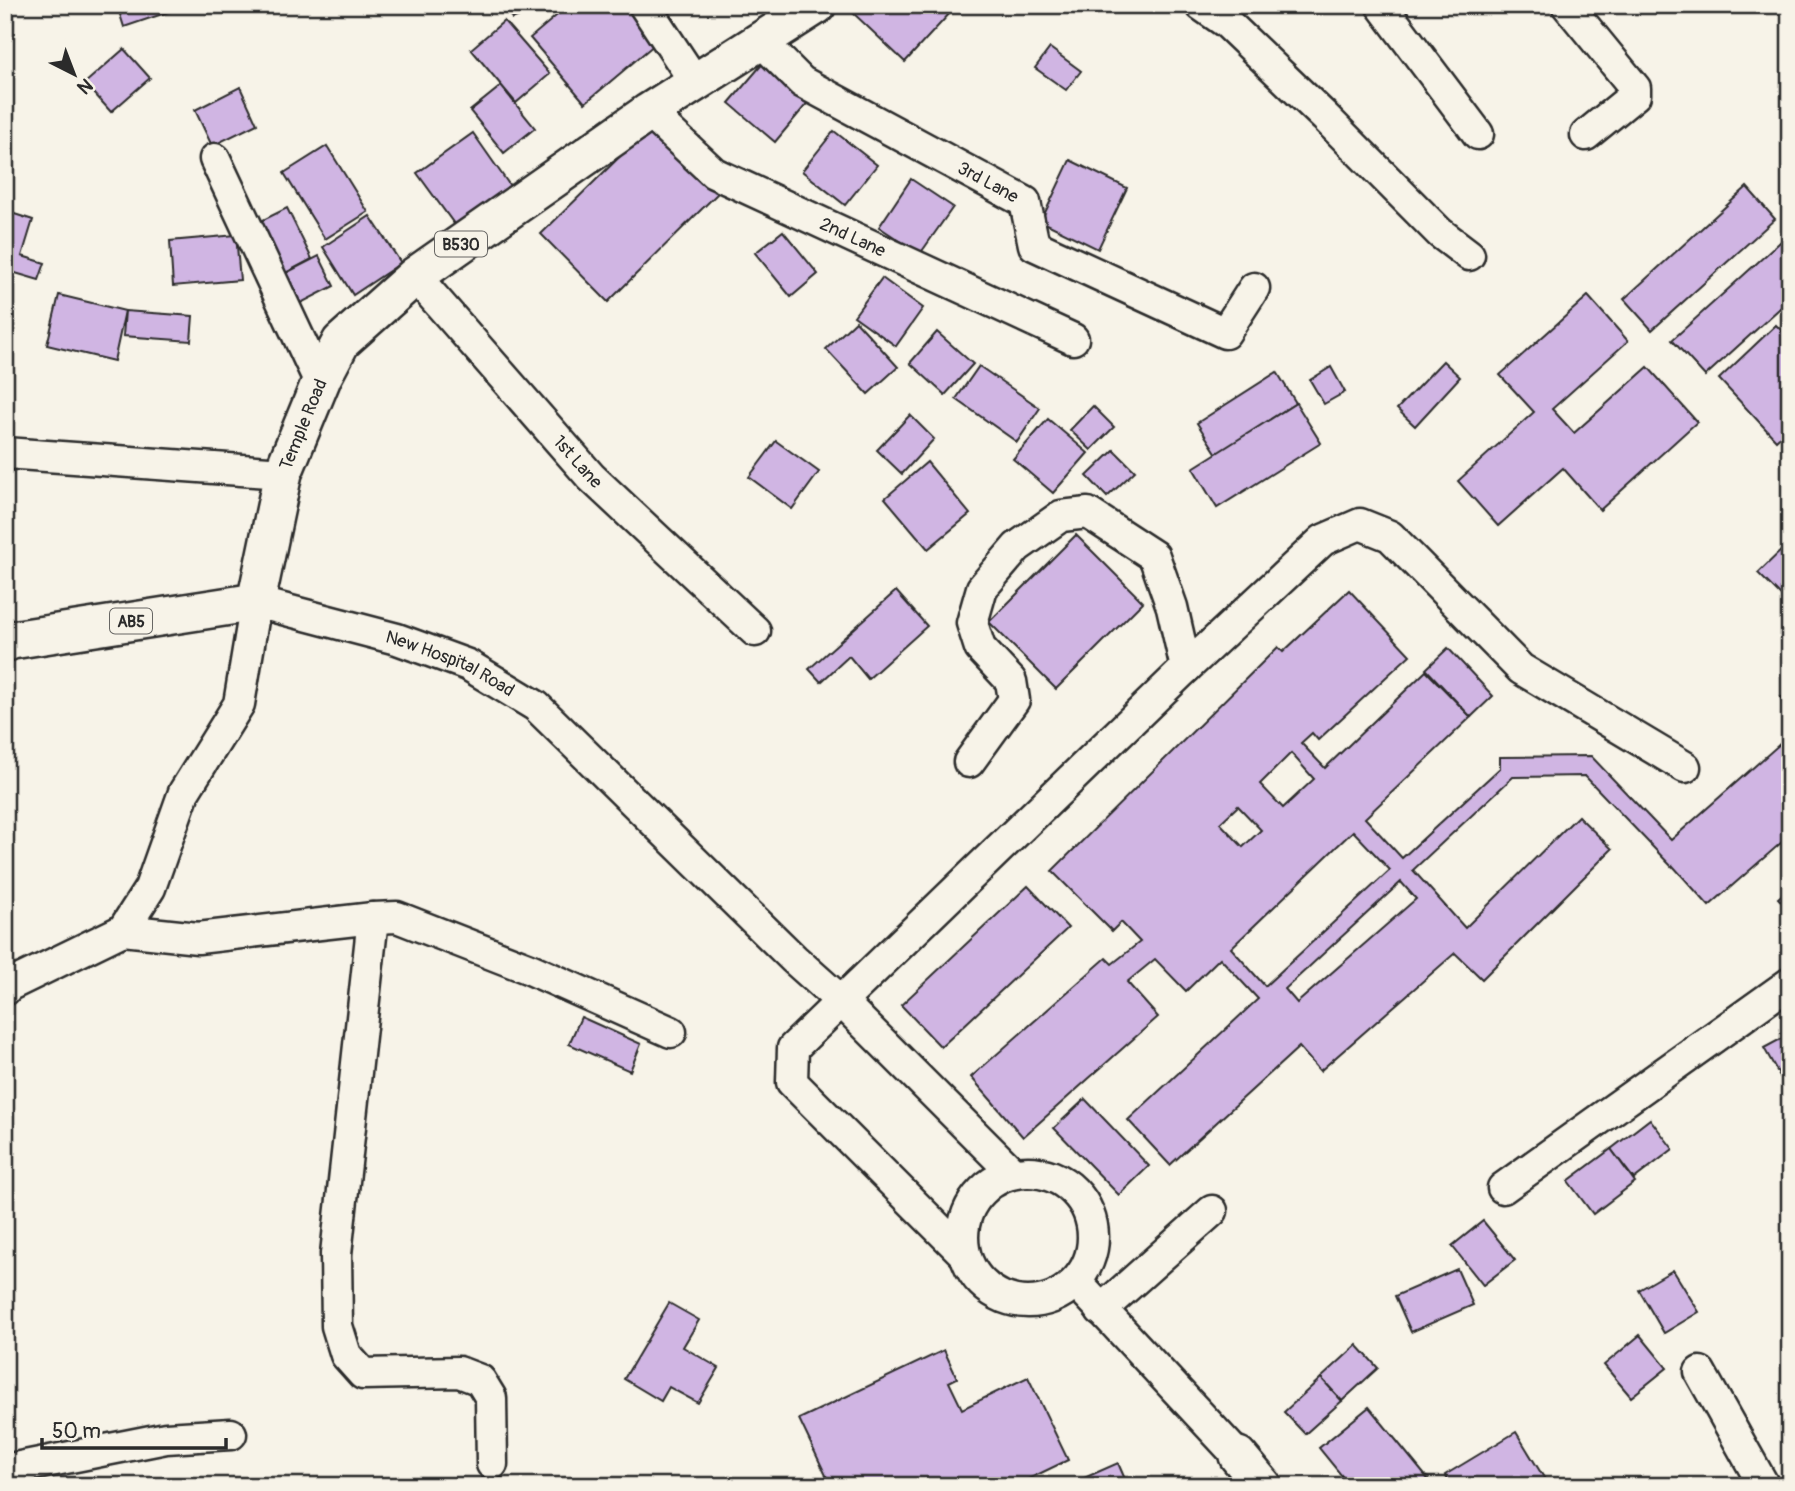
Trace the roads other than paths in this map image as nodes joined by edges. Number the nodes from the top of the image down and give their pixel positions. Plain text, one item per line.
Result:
1 (644, 5) edge
2 (817, 5) edge
3 (1201, 5) edge
4 (1381, 5) edge
5 (1567, 5) edge
6 (1233, 14) edge
7 (762, 42) junction
8 (695, 82) junction
9 (649, 112) junction
10 (1478, 134) dead end
11 (1586, 135) dead end
12 (215, 159) dead end
13 (1469, 255) dead end
14 (415, 276) junction
15 (1254, 288) dead end
16 (1073, 339) dead end
17 (323, 376) junction
18 (5, 453) edge
19 (283, 473) junction
20 (257, 602) junction
21 (755, 631) dead end
22 (5, 643) edge
23 (1186, 668) junction
24 (969, 762) dead end
25 (1685, 767) dead end
26 (373, 918) junction
27 (123, 930) junction
28 (1790, 983) edge
29 (5, 990) edge
30 (841, 1001) junction
31 (671, 1032) dead end
32 (1013, 1173) junction
33 (1503, 1188) dead end
34 (1212, 1211) dead end
35 (964, 1254) junction
36 (1076, 1283) junction
37 (1101, 1310) junction
38 (1700, 1372) dead end
39 (231, 1434) dead end
40 (1238, 1456) joint
41 (492, 1464) dead end
42 (5, 1470) edge
43 (1263, 1486) edge
44 (1764, 1486) edge

1 - 8 street
2 - 7 main road, Temple Road / B530
3 - 6 street
4 - 10 street
5 - 11 street
6 - 13 street
7 - 8 main road, Temple Road / B530
7 - 15 street, 3rd Lane
8 - 9 main road, Temple Road / B530
9 - 14 main road, Temple Road / B530
9 - 16 street, 2nd Lane
12 - 17 street
14 - 17 main road, Temple Road / B530
14 - 21 street, 1st Lane
17 - 19 main road, Temple Road / B530
18 - 19 street
19 - 20 main road, Temple Road / B530
20 - 22 main road, New Hospital Road / AB5
20 - 27 street, Temple Road
20 - 30 street, New Hospital Road
23 - 24 street
23 - 25 street
23 - 30 street
26 - 27 street
26 - 31 street
26 - 41 street
27 - 29 street
28 - 33 street
30 - 32 street, New Hospital Road
30 - 35 street
32 - 35 street
32 - 36 street
34 - 37 street
35 - 36 street
36 - 37 street
37 - 40 street
38 - 44 street
39 - 42 street
40 - 43 main road

